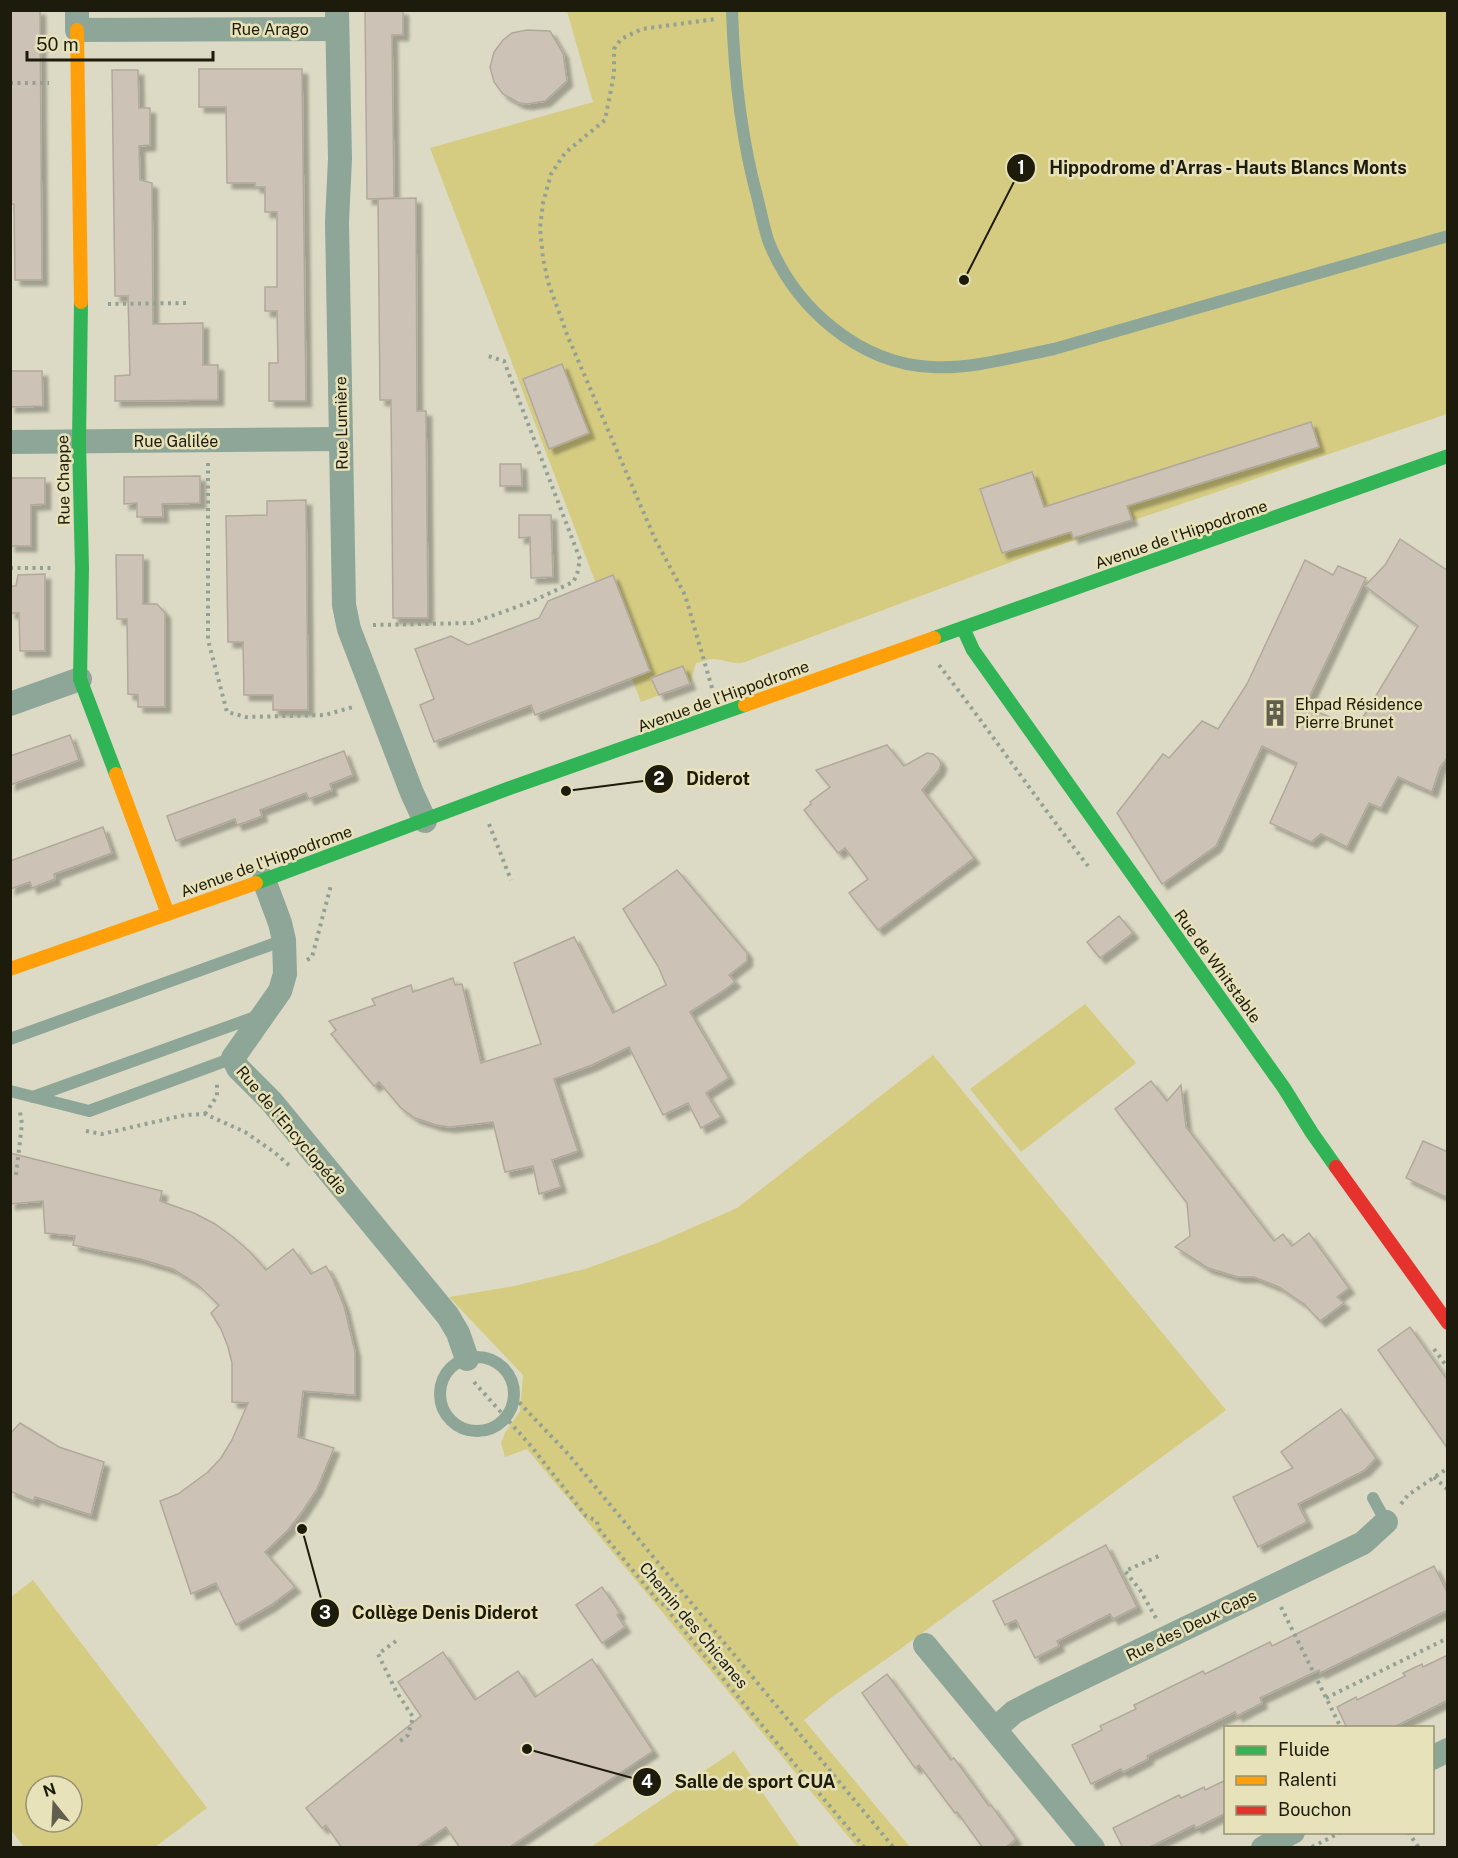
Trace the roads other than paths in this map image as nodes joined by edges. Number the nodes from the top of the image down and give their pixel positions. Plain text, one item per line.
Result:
1 (732, 14) edge
2 (77, 20) edge
3 (337, 20) edge
4 (1448, 236) edge
5 (341, 439) junction
6 (79, 441) junction
7 (10, 442) edge
8 (1448, 456) edge
9 (963, 628) junction
10 (80, 679) junction
11 (10, 704) edge
12 (425, 821) junction
13 (264, 880) junction
14 (168, 914) junction
15 (284, 940) junction
16 (10, 969) edge
17 (265, 1013) junction
18 (10, 1039) edge
19 (235, 1063) junction
20 (10, 1091) edge
21 (33, 1097) junction
22 (1448, 1323) edge
23 (462, 1360) junction
24 (1373, 1498) dead end
25 (1386, 1522) joint
26 (925, 1645) dead end
27 (995, 1729) junction
28 (1448, 1750) edge
29 (1434, 1757) edge
30 (1291, 1834) edge
31 (1093, 1848) edge
32 (1263, 1848) edge

1 - 4 lane
2 - 3 street, Rue Arago
2 - 6 street, Rue Chappe
3 - 5 street, Rue Lumière
5 - 6 street, Rue Galilée
5 - 12 street, Rue Lumière
6 - 7 street, Rue Galilée
6 - 10 street, Rue Chappe
8 - 9 street, Avenue de l'Hippodrome
9 - 12 street, Avenue de l'Hippodrome
9 - 22 street, Rue de Whitstable
10 - 11 street
10 - 14 street, Rue Chappe
12 - 13 street, Avenue de l'Hippodrome
13 - 14 street, Avenue de l'Hippodrome
13 - 15 street, Rue de l'Encyclopédie
14 - 16 street, Avenue de l'Hippodrome
15 - 17 street, Rue de l'Encyclopédie
15 - 18 lane
17 - 19 street, Rue de l'Encyclopédie
17 - 21 lane
19 - 21 lane
19 - 23 street, Rue de l'Encyclopédie
20 - 21 lane
23 - 23 lane
24 - 25 lane
25 - 27 street, Rue des Deux Caps
26 - 27 street
27 - 31 street
28 - 29 street
30 - 32 street

